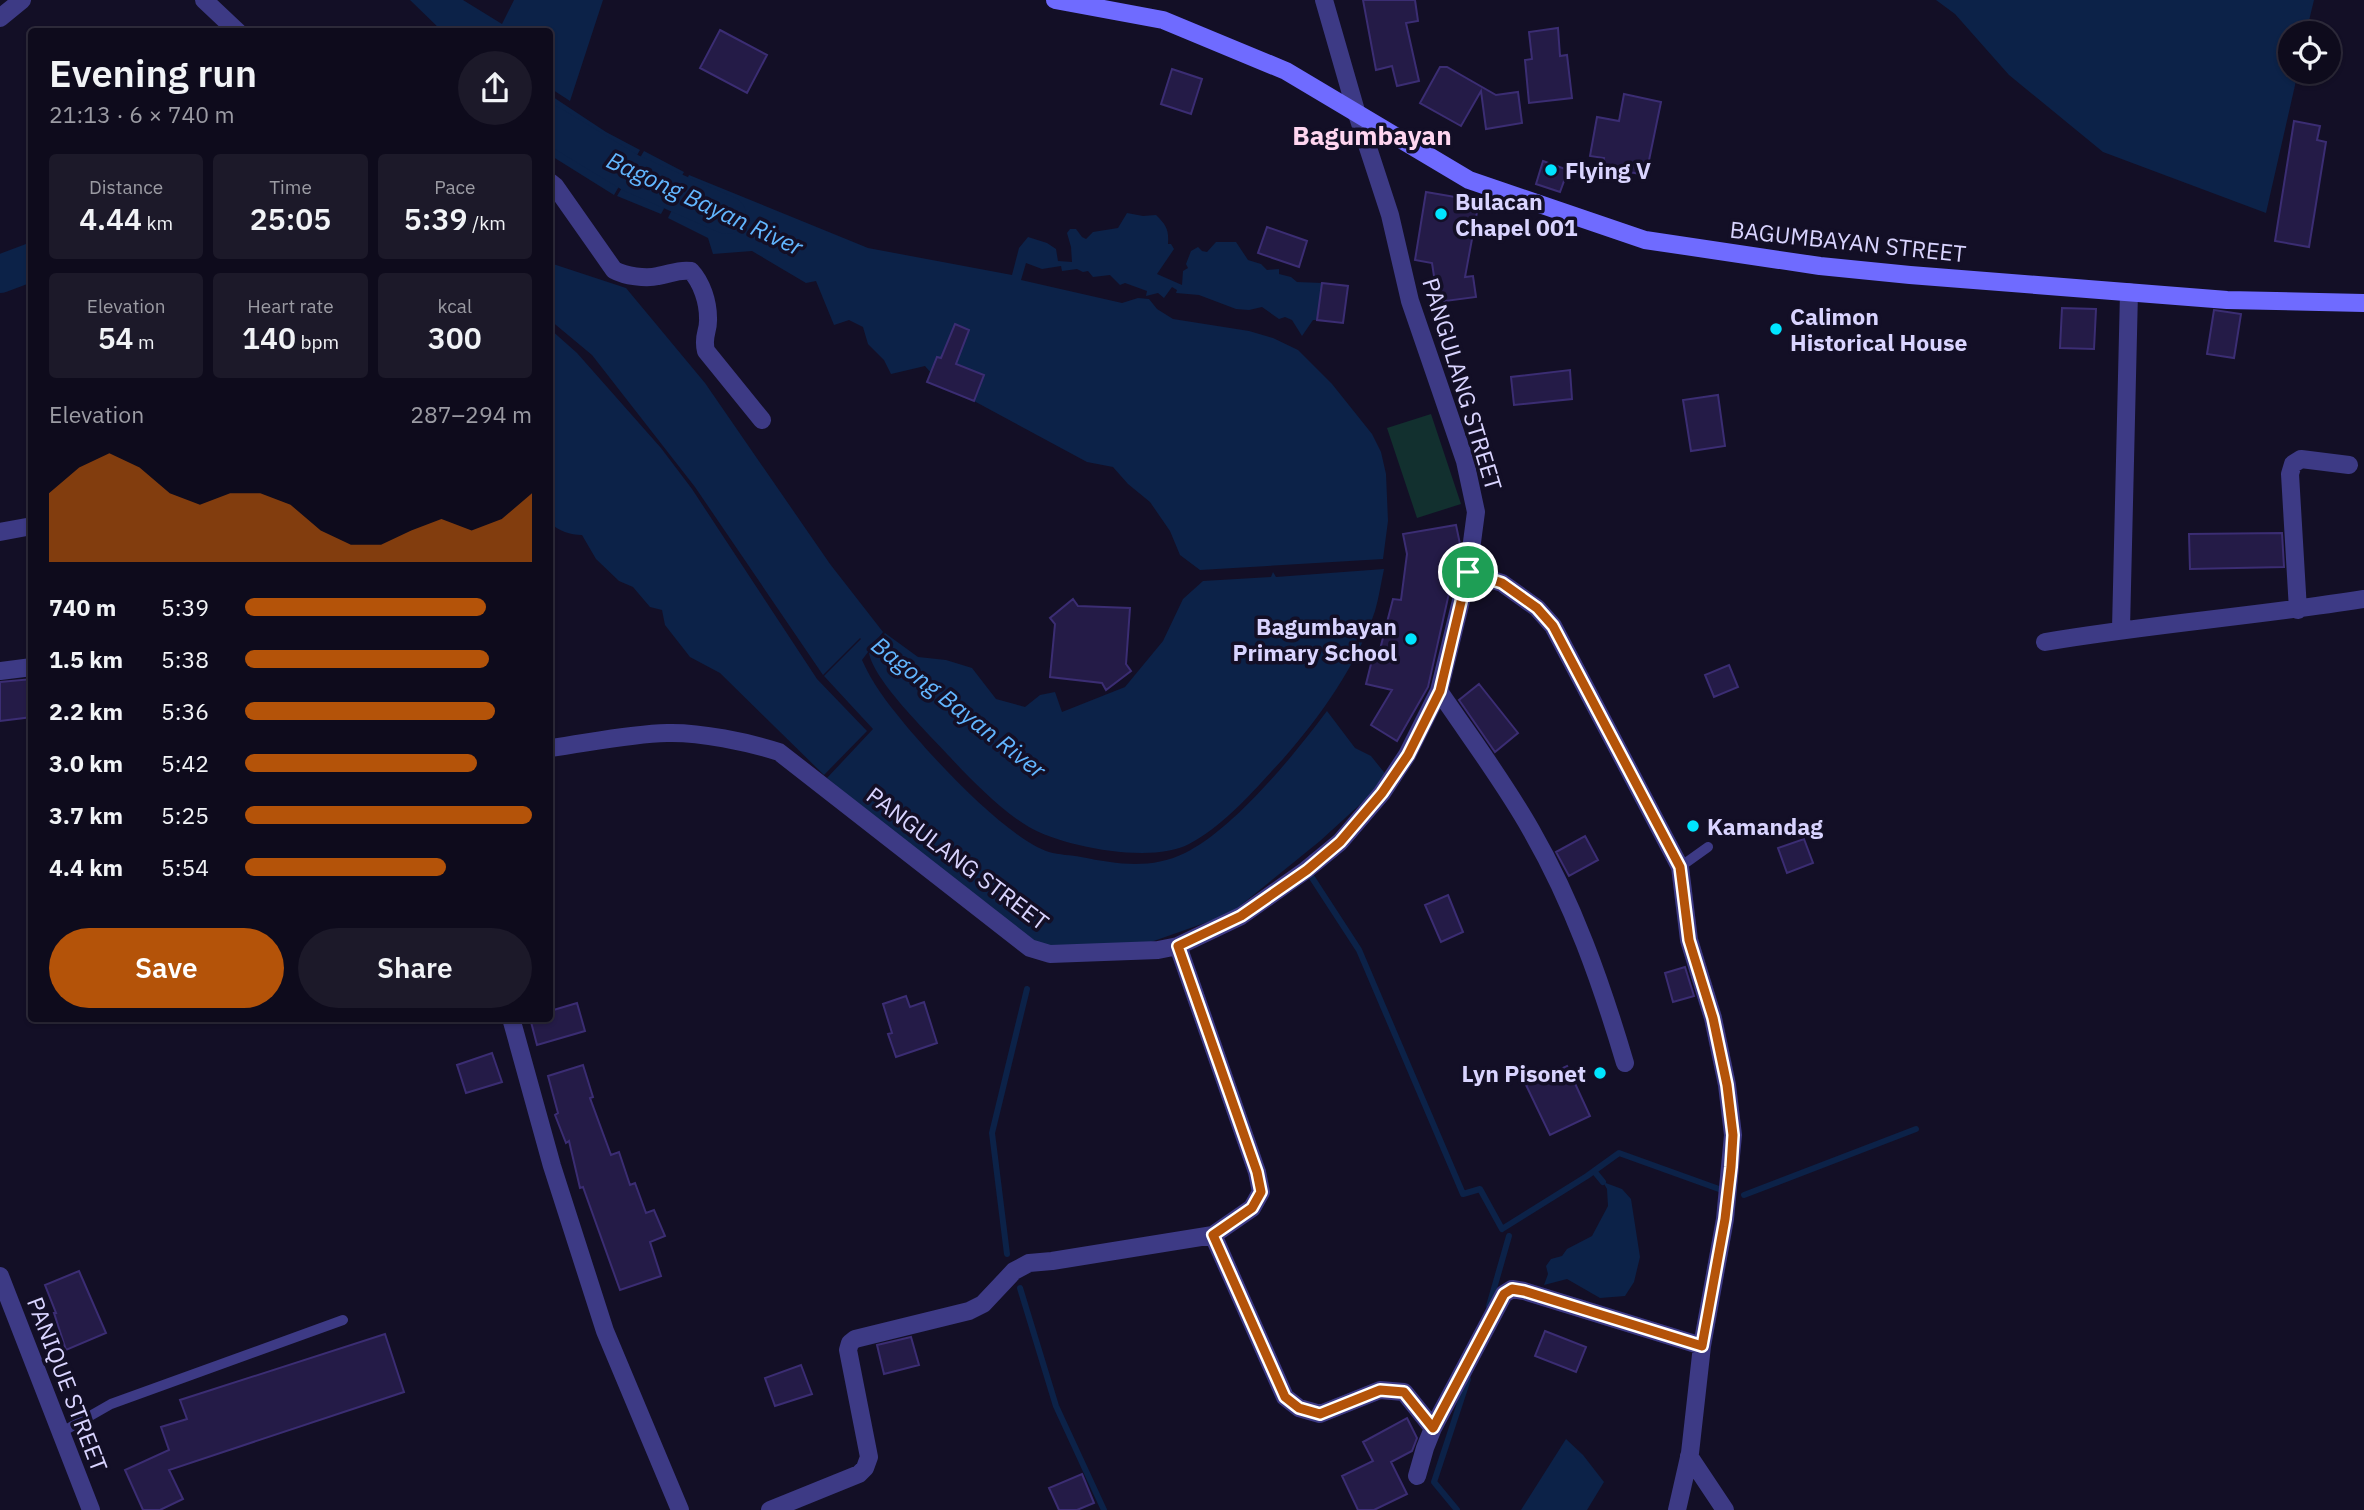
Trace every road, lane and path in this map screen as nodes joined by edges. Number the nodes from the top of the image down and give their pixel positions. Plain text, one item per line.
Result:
1 (22, 0) edge
2 (204, 0) edge
3 (1055, 0) edge
4 (1324, 0) edge
5 (0, 18) edge
6 (234, 28) edge
7 (1356, 111) junction
8 (553, 184) edge
9 (2129, 292) junction
10 (2364, 303) edge
11 (762, 420) dead end
12 (2349, 465) dead end
13 (28, 527) edge
14 (0, 533) edge
15 (1468, 572) junction
16 (2364, 599) edge
17 (2298, 610) junction
18 (2121, 629) junction
19 (2045, 642) dead end
20 (28, 668) edge
21 (0, 671) edge
22 (1440, 691) junction
23 (553, 748) edge
24 (1708, 847) dead end
25 (1680, 867) junction
26 (1178, 946) junction
27 (512, 1022) edge
28 (1625, 1063) dead end
29 (1213, 1235) junction
30 (0, 1276) edge
31 (343, 1320) dead end
32 (1702, 1346) junction
33 (1433, 1428) junction
34 (61, 1432) junction
35 (1689, 1456) junction
36 (1417, 1476) dead end
37 (91, 1510) edge
38 (680, 1510) edge
39 (769, 1510) edge
40 (1676, 1510) edge
41 (1725, 1510) edge

1 - 5 street
2 - 6 street
3 - 7 main road, BAGUMBAYAN STREET
4 - 7 street, PANGULANG STREET
7 - 9 main road, BAGUMBAYAN STREET
7 - 15 street, PANGULANG STREET
8 - 11 street
9 - 10 main road, BAGUMBAYAN STREET
9 - 18 street
12 - 17 street
13 - 14 street
15 - 22 street, PANGULANG STREET
15 - 25 street
16 - 17 street
17 - 18 street
18 - 19 street
20 - 21 street
22 - 26 street, PANGULANG STREET
22 - 28 street
23 - 26 street, PANGULANG STREET
24 - 25 lane
25 - 32 street
26 - 29 street
27 - 38 street
29 - 33 street
29 - 39 street
30 - 34 street, PANIQUE STREET
31 - 34 lane
32 - 33 street
32 - 35 street
33 - 36 street
34 - 37 street, PANIQUE STREET
35 - 40 street
35 - 41 street

